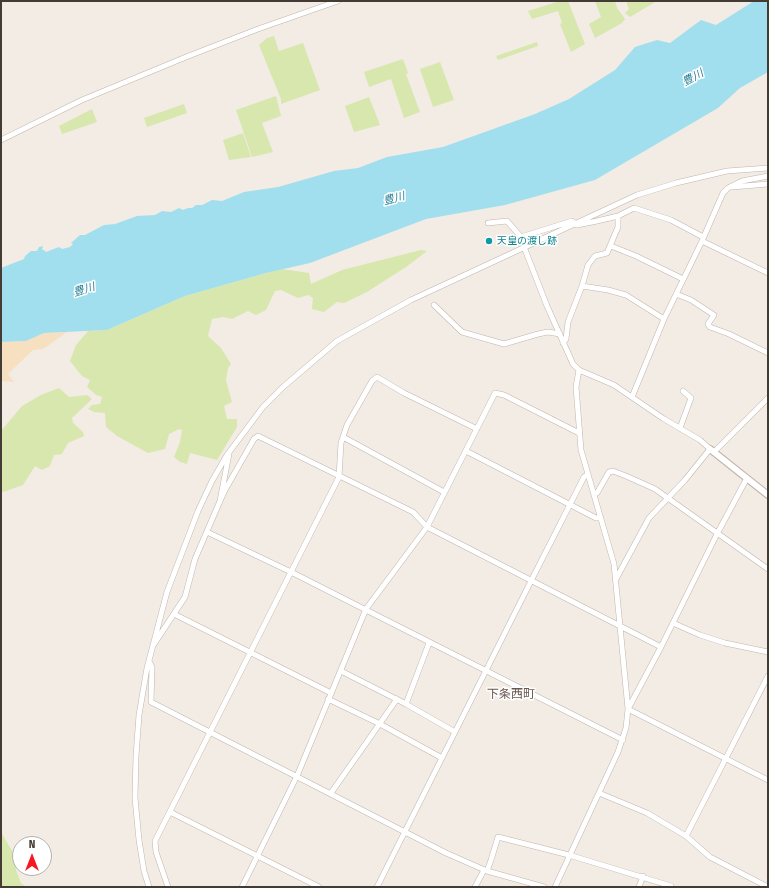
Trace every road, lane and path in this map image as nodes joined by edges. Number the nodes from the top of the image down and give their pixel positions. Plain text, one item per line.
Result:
1 (338, 1) edge
2 (1, 140) edge
3 (768, 168) edge
4 (768, 176) edge
5 (768, 184) edge
6 (730, 187) junction
7 (618, 216) junction
8 (488, 223) dead end
9 (575, 223) junction
10 (703, 239) junction
11 (610, 246) junction
12 (524, 247) junction
13 (768, 273) edge
14 (683, 279) junction
15 (582, 286) junction
16 (676, 294) junction
17 (434, 305) dead end
18 (664, 319) junction
19 (560, 334) junction
20 (563, 343) junction
21 (768, 352) edge
22 (579, 370) junction
23 (683, 391) dead end
24 (632, 397) junction
25 (768, 398) edge
26 (680, 428) junction
27 (477, 429) junction
28 (579, 433) junction
29 (343, 437) junction
30 (712, 450) junction
31 (466, 451) junction
32 (229, 452) junction
33 (588, 474) junction
34 (339, 477) junction
35 (747, 478) junction
36 (444, 492) junction
37 (594, 495) junction
38 (768, 495) edge
39 (668, 498) junction
40 (220, 501) junction
41 (570, 505) junction
42 (601, 518) junction
43 (427, 527) junction
44 (207, 532) junction
45 (717, 534) junction
46 (768, 569) edge
47 (291, 572) junction
48 (616, 579) junction
49 (531, 581) junction
50 (366, 610) junction
51 (174, 614) junction
52 (673, 623) junction
53 (620, 626) junction
54 (429, 642) junction
55 (661, 647) junction
56 (151, 648) junction
57 (250, 651) junction
58 (768, 652) edge
59 (149, 661) junction
60 (341, 671) junction
61 (486, 671) junction
62 (768, 676) edge
63 (332, 693) junction
64 (328, 699) junction
65 (397, 699) junction
66 (406, 704) junction
67 (628, 709) junction
68 (380, 724) junction
69 (209, 732) junction
70 (455, 732) junction
71 (623, 740) junction
72 (442, 758) junction
73 (726, 759) junction
74 (296, 776) junction
75 (768, 780) edge
76 (331, 793) junction
77 (599, 793) junction
78 (170, 812) junction
79 (405, 832) junction
80 (686, 836) junction
81 (257, 856) junction
82 (570, 856) junction
83 (485, 870) junction
84 (643, 876) junction
85 (671, 886) dead end
86 (149, 887) edge
87 (168, 887) edge
88 (242, 887) edge
89 (319, 887) edge
90 (377, 887) edge
91 (475, 887) edge
92 (544, 887) edge
93 (555, 887) edge
94 (639, 887) edge
95 (768, 887) edge

1 - 2 street
3 - 9 street
4 - 6 street
5 - 6 street
6 - 10 street
7 - 9 street
7 - 10 street
7 - 11 street
8 - 9 street
9 - 12 street
10 - 13 street
10 - 14 street
11 - 14 street
11 - 15 street
12 - 19 street
12 - 32 street
14 - 16 street
15 - 18 street
15 - 20 street
16 - 18 street
16 - 21 street
17 - 19 street
18 - 24 street
19 - 20 street
20 - 22 street
22 - 24 street
22 - 28 street
23 - 26 street
24 - 26 street
25 - 30 street
26 - 30 street
27 - 28 street
27 - 29 street
27 - 31 street
28 - 33 street
29 - 34 street
29 - 36 street
30 - 35 street
30 - 39 street
31 - 36 street
31 - 41 street
32 - 40 street
32 - 56 street
33 - 37 street
33 - 41 street
34 - 40 street
34 - 43 street
34 - 47 street
35 - 38 street
35 - 45 street
36 - 43 street
37 - 39 street
37 - 42 street
39 - 45 street
39 - 48 street
40 - 44 street
41 - 42 street
41 - 49 street
42 - 48 street
43 - 49 street
43 - 50 street
44 - 47 street
44 - 51 street
45 - 46 street
45 - 52 street
47 - 50 street
47 - 57 street
48 - 53 street
49 - 53 street
49 - 61 street
50 - 54 street
50 - 60 street
51 - 56 street
51 - 57 street
52 - 55 street
52 - 58 street
53 - 55 street
53 - 67 street
54 - 61 street
54 - 66 street
55 - 67 street
56 - 59 street
57 - 63 street
57 - 69 street
59 - 69 street
59 - 86 street
60 - 63 street
60 - 65 street
61 - 70 street
61 - 71 street
62 - 73 street
63 - 64 street
64 - 68 street
64 - 74 street
65 - 66 street
65 - 68 street
66 - 70 street
67 - 71 street
67 - 73 street
68 - 72 street
68 - 76 street
69 - 74 street
69 - 78 street
70 - 72 street
71 - 77 street
72 - 79 street
73 - 75 street
73 - 80 street
74 - 76 street
74 - 81 street
76 - 79 street
77 - 80 street
77 - 82 street
78 - 81 street
78 - 87 street
79 - 83 street
79 - 90 street
80 - 95 street
81 - 88 street
81 - 89 street
82 - 83 street
82 - 84 street
82 - 93 street
83 - 91 street
83 - 92 street
84 - 85 street
84 - 94 street

